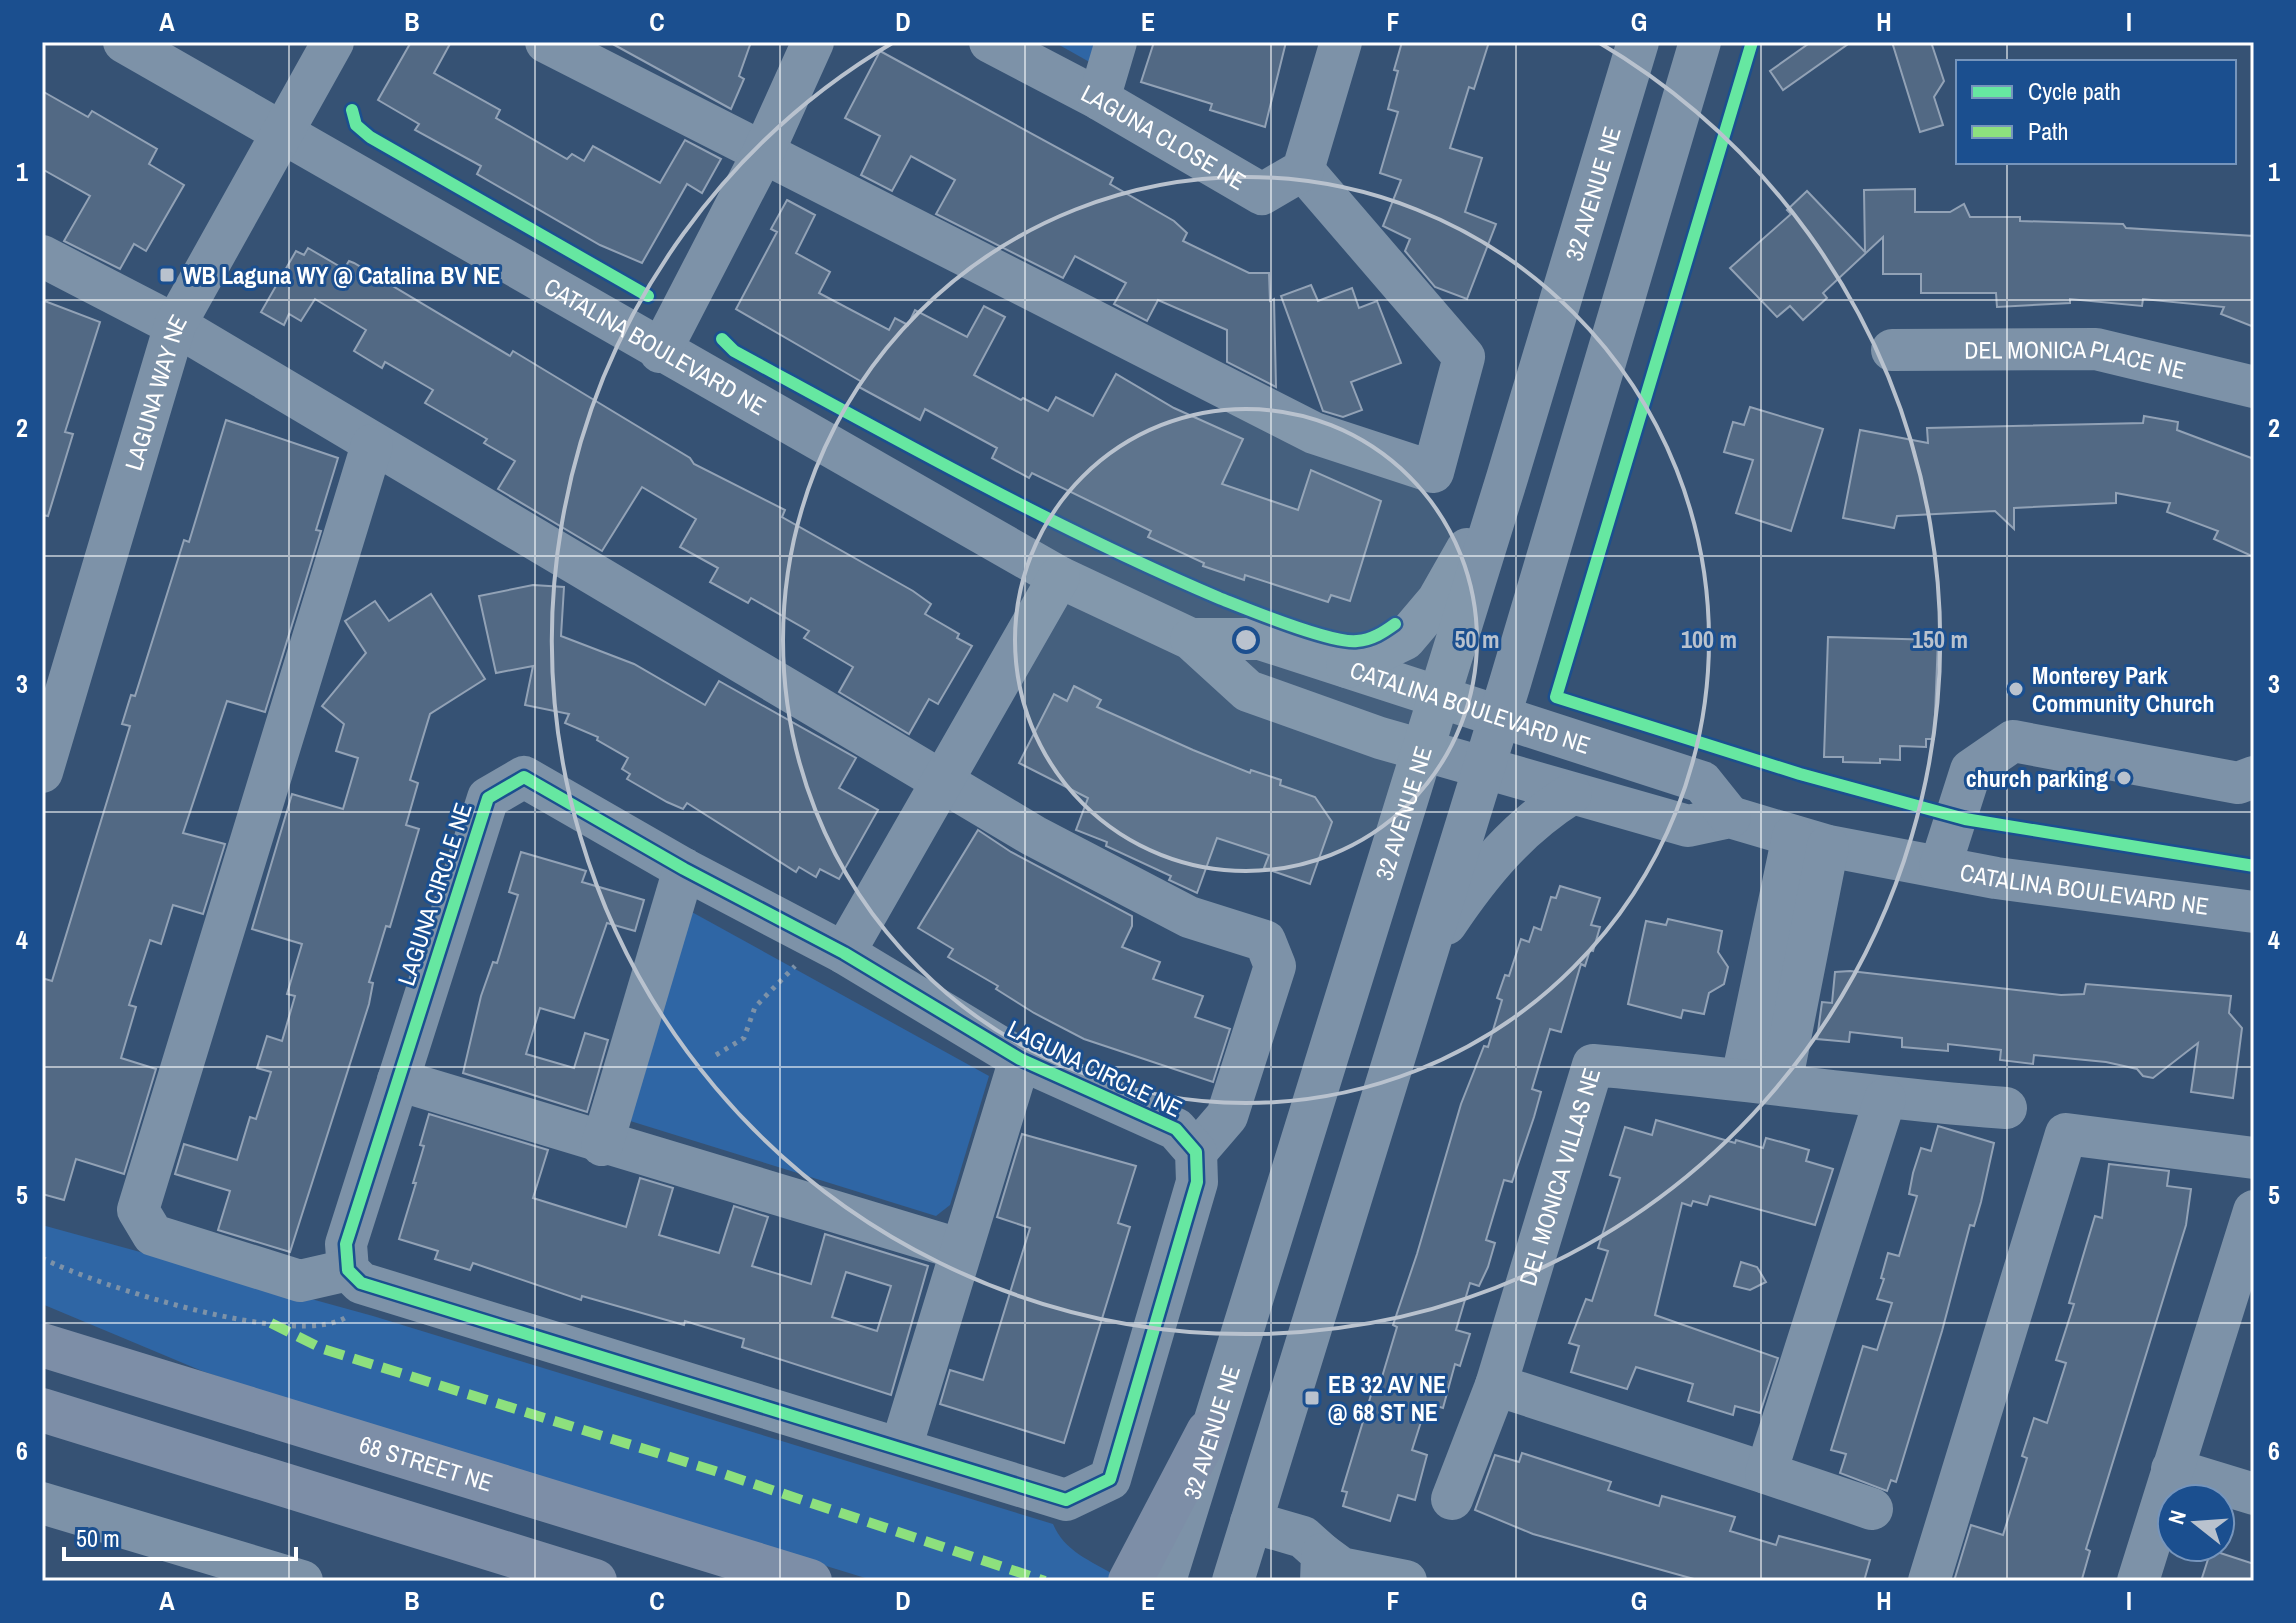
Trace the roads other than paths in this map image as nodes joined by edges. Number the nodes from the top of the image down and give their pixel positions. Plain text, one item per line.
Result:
1 (124, 42) edge
2 (333, 42) edge
3 (813, 42) edge
4 (990, 42) edge
5 (1116, 42) edge
6 (1341, 42) edge
7 (1638, 42) edge
8 (1700, 42) edge
9 (557, 45) edge
10 (1099, 99) junction
11 (285, 134) junction
12 (762, 155) junction
13 (1303, 170) junction
14 (42, 256) edge
15 (175, 325) junction
16 (1892, 350) dead end
17 (660, 352) junction
18 (2254, 387) edge
19 (372, 445) junction
20 (1507, 478) junction
21 (1059, 577) junction
22 (1191, 639) junction
23 (1347, 667) junction
24 (1438, 699) junction
25 (1498, 717) junction
26 (1423, 751) junction
27 (1481, 768) junction
28 (42, 772) edge
29 (2254, 777) edge
30 (943, 781) junction
31 (1571, 794) junction
32 (1730, 817) junction
33 (1810, 841) junction
34 (1940, 867) junction
35 (684, 869) junction
36 (2254, 912) edge
37 (830, 945) junction
38 (1407, 1008) junction
39 (1020, 1059) junction
40 (398, 1080) junction
41 (1761, 1081) junction
42 (1885, 1099) junction
43 (2006, 1108) dead end
44 (602, 1145) junction
45 (1196, 1152) junction
46 (2254, 1158) edge
47 (2254, 1211) edge
48 (959, 1249) junction
49 (355, 1277) junction
50 (50, 1344) edge
51 (1496, 1385) junction
52 (42, 1410) edge
53 (1208, 1432) junction
54 (901, 1448) junction
55 (2172, 1469) junction
56 (1766, 1473) junction
57 (2254, 1494) edge
58 (1452, 1499) dead end
59 (42, 1503) edge
60 (1872, 1509) dead end
61 (1251, 1522) junction
62 (1321, 1567) edge
63 (214, 1568) edge
64 (1362, 1577) edge
65 (302, 1581) edge
66 (595, 1581) edge
67 (810, 1581) edge
68 (1130, 1581) edge
69 (1165, 1581) edge
70 (1233, 1581) edge
71 (1406, 1581) edge
72 (1929, 1581) edge
73 (2138, 1581) edge

1 - 11 street, CATALINA BOULEVARD NE
2 - 11 street, LAGUNA WAY NE
3 - 12 street
4 - 10 street, LAGUNA CLOSE NE
5 - 10 street
6 - 13 street
7 - 20 street, 32 AVENUE NE
8 - 25 street
9 - 12 street
10 - 13 street, LAGUNA CLOSE NE
11 - 15 street, LAGUNA WAY NE
11 - 17 street, CATALINA BOULEVARD NE
12 - 13 street
12 - 17 street
14 - 15 street
15 - 19 street
15 - 28 street, LAGUNA WAY NE
16 - 18 street, DEL MONICA PLACE NE
17 - 21 street, CATALINA BOULEVARD NE
19 - 30 street
19 - 49 street
20 - 23 street
20 - 24 street, 32 AVENUE NE
21 - 22 street, CATALINA BOULEVARD NE
21 - 30 street
22 - 23 street, CATALINA BOULEVARD NE
22 - 26 street, CATALINA BOULEVARD NE
23 - 24 street, CATALINA BOULEVARD NE
24 - 25 street, CATALINA BOULEVARD NE
24 - 26 street, 32 AVENUE NE
25 - 27 street
25 - 32 street, CATALINA BOULEVARD NE
26 - 27 street, CATALINA BOULEVARD NE
26 - 53 street, 32 AVENUE NE
27 - 31 street, CATALINA BOULEVARD NE
27 - 38 street
29 - 34 street
30 - 37 street
30 - 45 street
31 - 32 street, CATALINA BOULEVARD NE
31 - 38 street
32 - 33 street, CATALINA BOULEVARD NE
33 - 34 street, CATALINA BOULEVARD NE
33 - 41 street
34 - 36 street, CATALINA BOULEVARD NE
35 - 37 street, LAGUNA CIRCLE NE
35 - 40 street, LAGUNA CIRCLE NE
35 - 44 street
37 - 39 street, LAGUNA CIRCLE NE
38 - 61 street
39 - 45 street, LAGUNA CIRCLE NE
39 - 48 street
40 - 44 street
40 - 49 street, LAGUNA CIRCLE NE
41 - 42 street, DEL MONICA VILLAS NE
41 - 51 street, DEL MONICA VILLAS NE
42 - 43 street, DEL MONICA VILLAS NE
42 - 56 street
44 - 48 street
45 - 54 street
46 - 72 street
47 - 55 street
48 - 54 street
49 - 54 street
50 - 67 main road, 68 STREET NE
51 - 56 street
51 - 58 street, DEL MONICA VILLAS NE
52 - 66 main road
53 - 68 main road
53 - 69 street, 32 AVENUE NE
55 - 57 street
55 - 73 street
56 - 60 street
59 - 63 street
61 - 62 street
61 - 70 street
62 - 64 street
63 - 65 street
64 - 71 street

